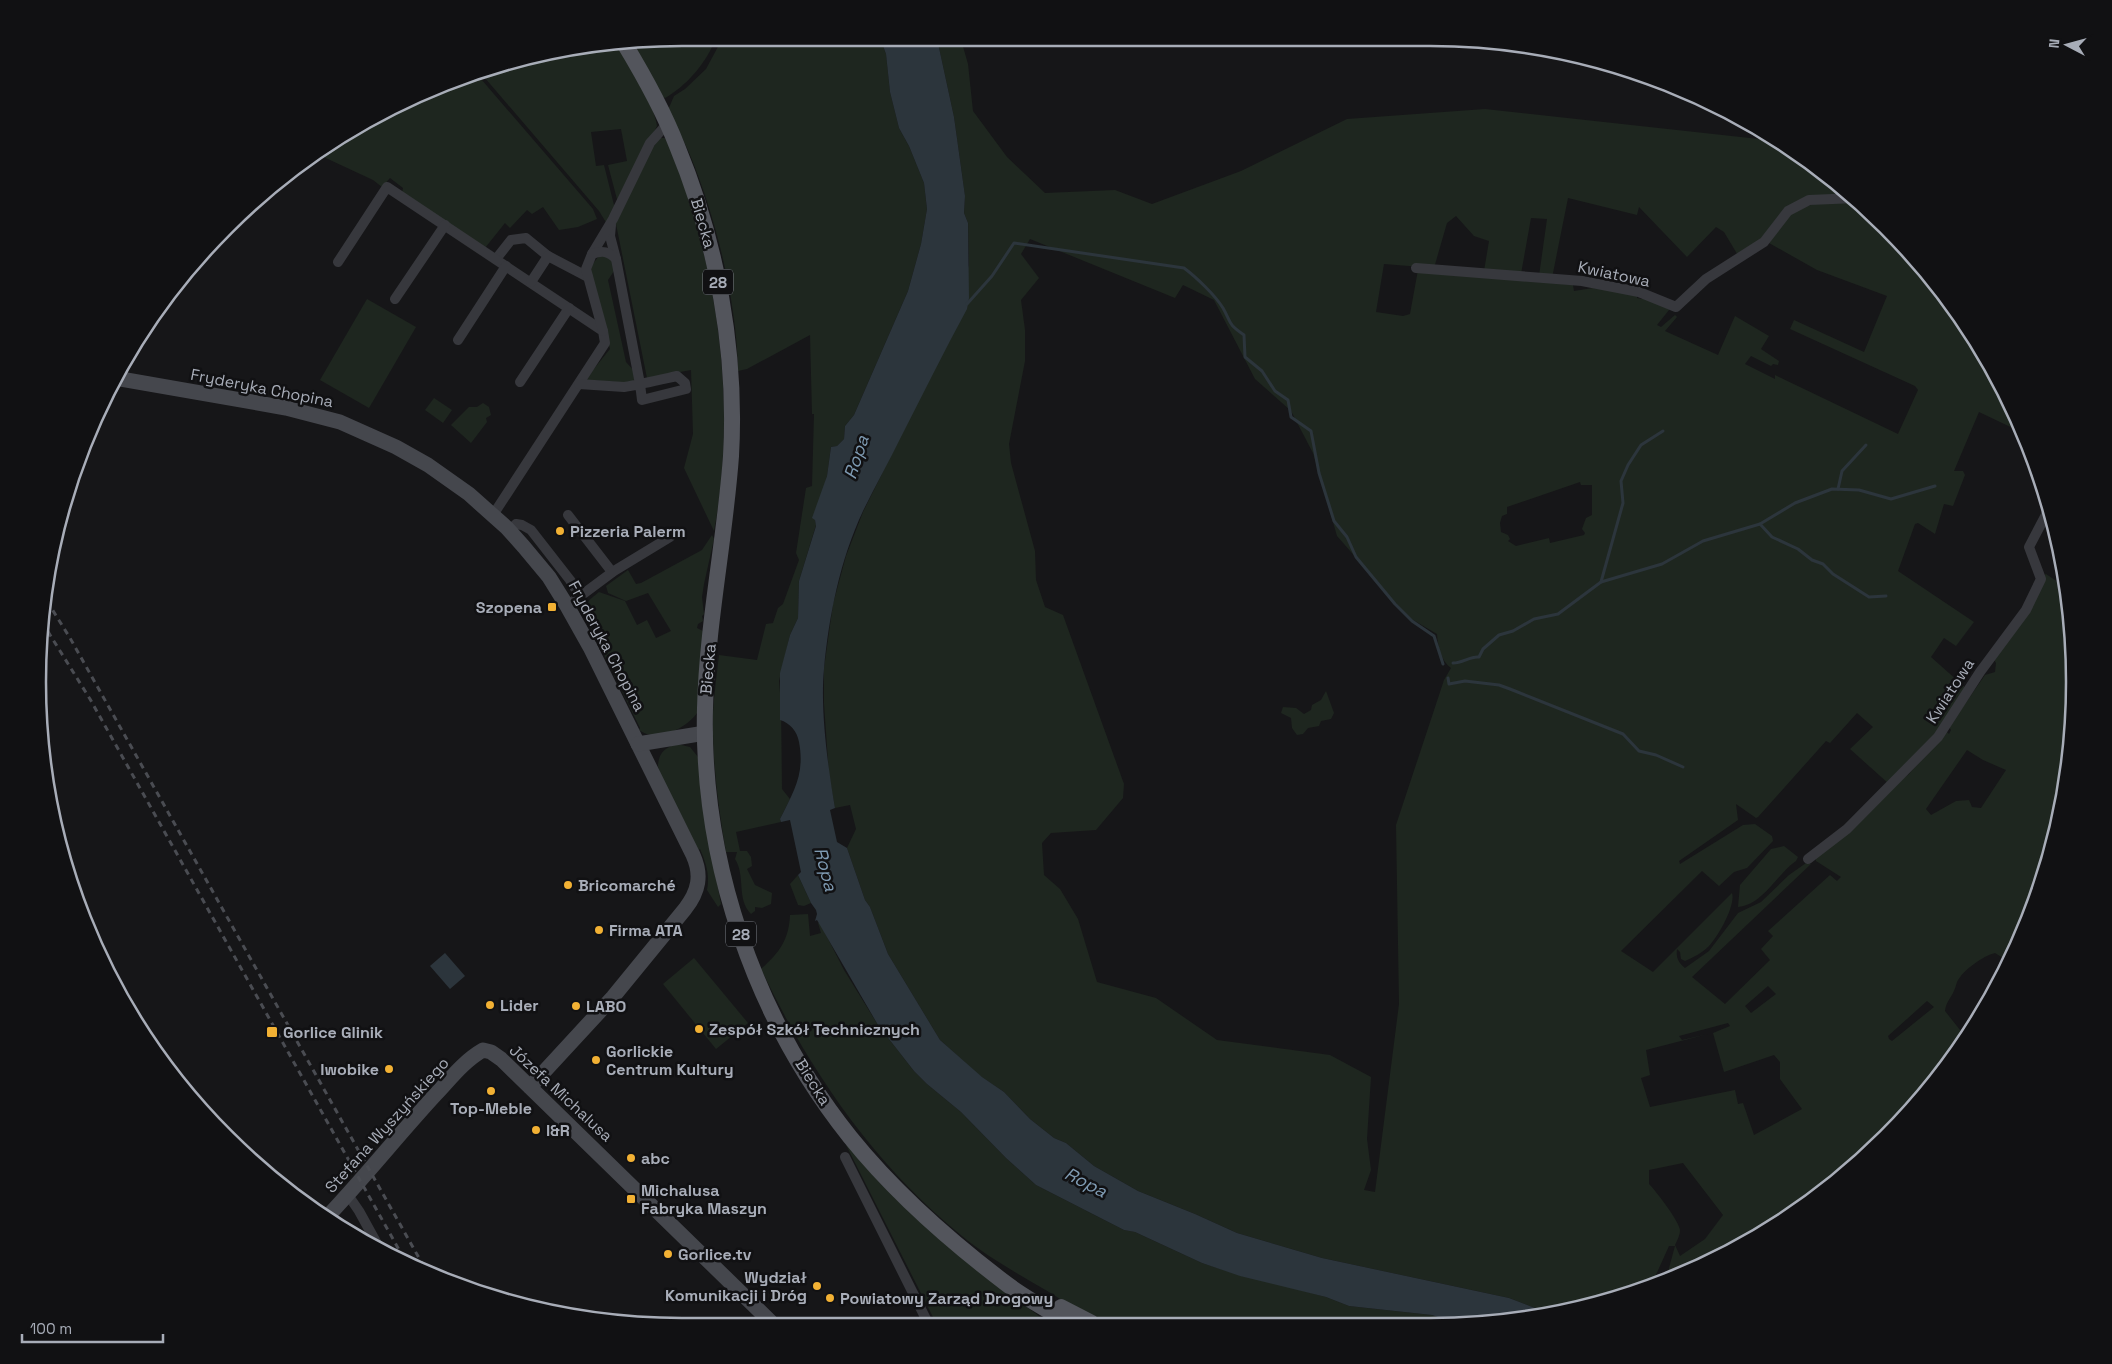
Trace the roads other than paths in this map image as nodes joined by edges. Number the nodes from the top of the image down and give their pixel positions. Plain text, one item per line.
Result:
1 (627, 49) edge
2 (667, 124) junction
3 (1842, 199) edge
4 (613, 219) junction
5 (445, 225) junction
6 (592, 254) junction
7 (548, 256) junction
8 (496, 259) junction
9 (616, 259) junction
10 (338, 262) dead end
11 (506, 266) junction
12 (1416, 268) dead end
13 (588, 277) junction
14 (531, 282) junction
15 (396, 299) dead end
16 (569, 308) junction
17 (603, 331) junction
18 (458, 340) dead end
19 (123, 379) edge
20 (520, 382) dead end
21 (579, 384) junction
22 (568, 515) dead end
23 (493, 516) junction
24 (2044, 518) edge
25 (509, 530) junction
26 (670, 537) dead end
27 (612, 572) junction
28 (580, 596) junction
29 (567, 606) junction
30 (705, 733) junction
31 (638, 744) junction
32 (1808, 859) dead end
33 (473, 1056) joint
34 (530, 1087) junction
35 (845, 1157) dead end
36 (348, 1195) junction
37 (332, 1213) edge
38 (374, 1238) edge
39 (953, 1240) junction
40 (767, 1318) edge
41 (926, 1318) edge
42 (1062, 1318) edge
43 (1083, 1318) edge

1 - 2 main road, Biecka / 28
2 - 4 street
2 - 30 main road, Biecka / 28
3 - 12 street, Kwiatowa
4 - 6 street
4 - 9 street
5 - 8 street
5 - 10 street
5 - 15 street
6 - 9 street
6 - 13 street
7 - 8 street
7 - 13 street
7 - 14 street
8 - 11 street
9 - 21 street
11 - 14 street
11 - 18 street
13 - 17 street
14 - 16 street
16 - 17 street
16 - 20 street
17 - 21 street
19 - 23 street, Fryderyka Chopina
21 - 23 street
22 - 27 street
23 - 25 street, Fryderyka Chopina
24 - 32 street, Kwiatowa
25 - 28 street
25 - 29 street, Fryderyka Chopina
26 - 27 street
27 - 28 street
28 - 29 street
29 - 31 street, Fryderyka Chopina
30 - 31 street
30 - 39 main road, Biecka / 28
31 - 34 street, Fryderyka Chopina
33 - 34 street, Józefa Michalusa
33 - 36 street, Stefana Wyszyńskiego
34 - 40 street, Józefa Michalusa
35 - 41 street
36 - 37 street, Stefana Wyszyńskiego
36 - 38 street
39 - 42 main road, Biecka / 28
39 - 43 main road, Biecka / 28

